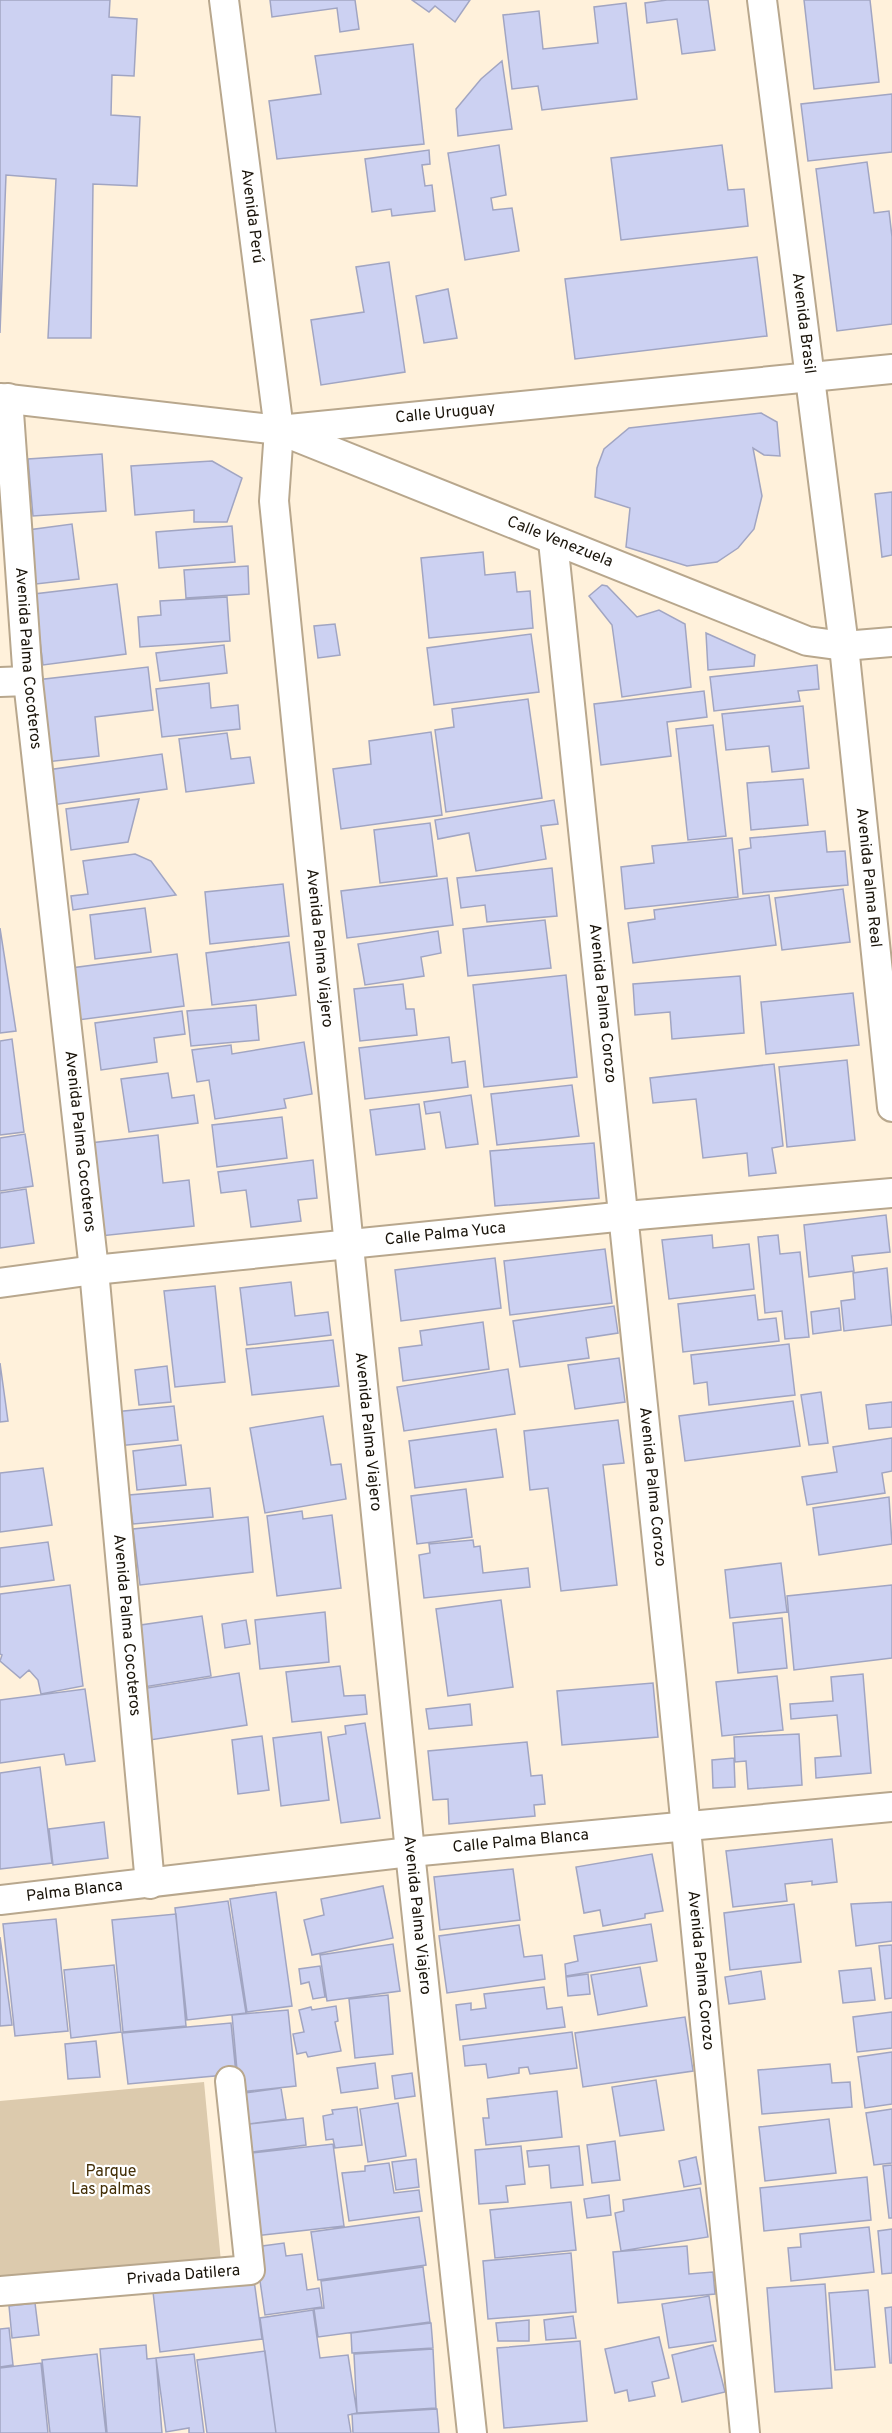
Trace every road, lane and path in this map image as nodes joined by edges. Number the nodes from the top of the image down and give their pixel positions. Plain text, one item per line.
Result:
1 (224, 0) edge
2 (762, 0) edge
3 (892, 369) edge
4 (812, 378) junction
5 (4, 398) edge
6 (279, 430) junction
7 (553, 541) junction
8 (892, 642) edge
9 (844, 646) junction
10 (28, 681) junction
11 (0, 682) edge
12 (892, 1107) edge
13 (892, 1193) edge
14 (626, 1216) junction
15 (349, 1245) junction
16 (94, 1270) junction
17 (0, 1283) edge
18 (892, 1807) edge
19 (687, 1828) junction
20 (410, 1852) junction
21 (150, 1884) junction
22 (0, 1899) edge
23 (230, 2081) dead end
24 (0, 2290) edge
25 (472, 2433) edge
26 (745, 2433) edge

1 - 6 street, Avenida Perú
2 - 4 street, Avenida Brasil
3 - 4 street, Calle Uruguay
4 - 6 street, Calle Uruguay
4 - 9 street, Avenida Brasil
5 - 6 street, Calle Uruguay
5 - 10 street, Avenida Palma Cocoteros
6 - 7 street, Calle Venezuela
6 - 15 street, Avenida Palma Viajero
7 - 9 street, Calle Venezuela
7 - 14 street, Avenida Palma Corozo
8 - 9 street, Calle Venezuela
9 - 12 street, Avenida Palma Real
10 - 11 street
10 - 16 street, Avenida Palma Cocoteros
13 - 14 street, Calle Palma Yuca
14 - 15 street, Calle Palma Yuca
14 - 19 street, Avenida Palma Corozo
15 - 16 street, Calle Palma Yuca
15 - 20 street, Avenida Palma Viajero
16 - 17 street, Calle Palma Yuca
16 - 21 street, Avenida Palma Cocoteros
18 - 19 street, Calle Palma Blanca
19 - 20 street, Calle Palma Blanca
19 - 26 street, Avenida Palma Corozo
20 - 21 street, Calle Palma Blanca
20 - 25 street, Avenida Palma Viajero
21 - 22 street, Palma Blanca
23 - 24 street, Privada Datilera

